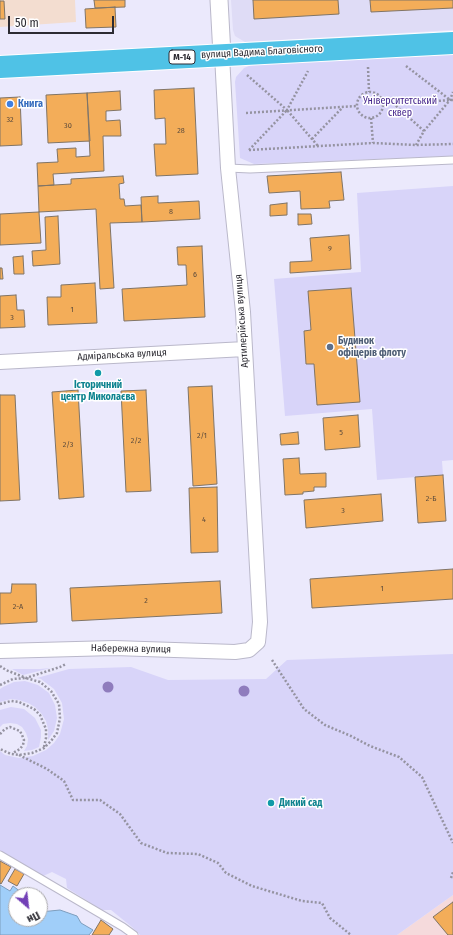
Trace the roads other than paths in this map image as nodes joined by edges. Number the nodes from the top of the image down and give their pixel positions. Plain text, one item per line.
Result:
1 (219, 0) edge
2 (453, 43) edge
3 (222, 55) junction
4 (0, 67) edge
5 (453, 160) edge
6 (228, 168) junction
7 (245, 349) junction
8 (0, 362) edge
9 (258, 642) joint
10 (0, 651) edge
11 (0, 855) edge
12 (134, 935) edge

1 - 3 street, Артилерійська вулиця
2 - 3 highway, вулиця Вадима Благовісного / М-14
3 - 4 highway, вулиця Вадима Благовісного / М-14
3 - 6 street, Артилерійська вулиця
5 - 6 lane
6 - 7 street, Артилерійська вулиця
7 - 8 street, Адміральська вулиця
7 - 9 street, Артилерійська вулиця
9 - 10 street, Набережна вулиця
11 - 12 lane

